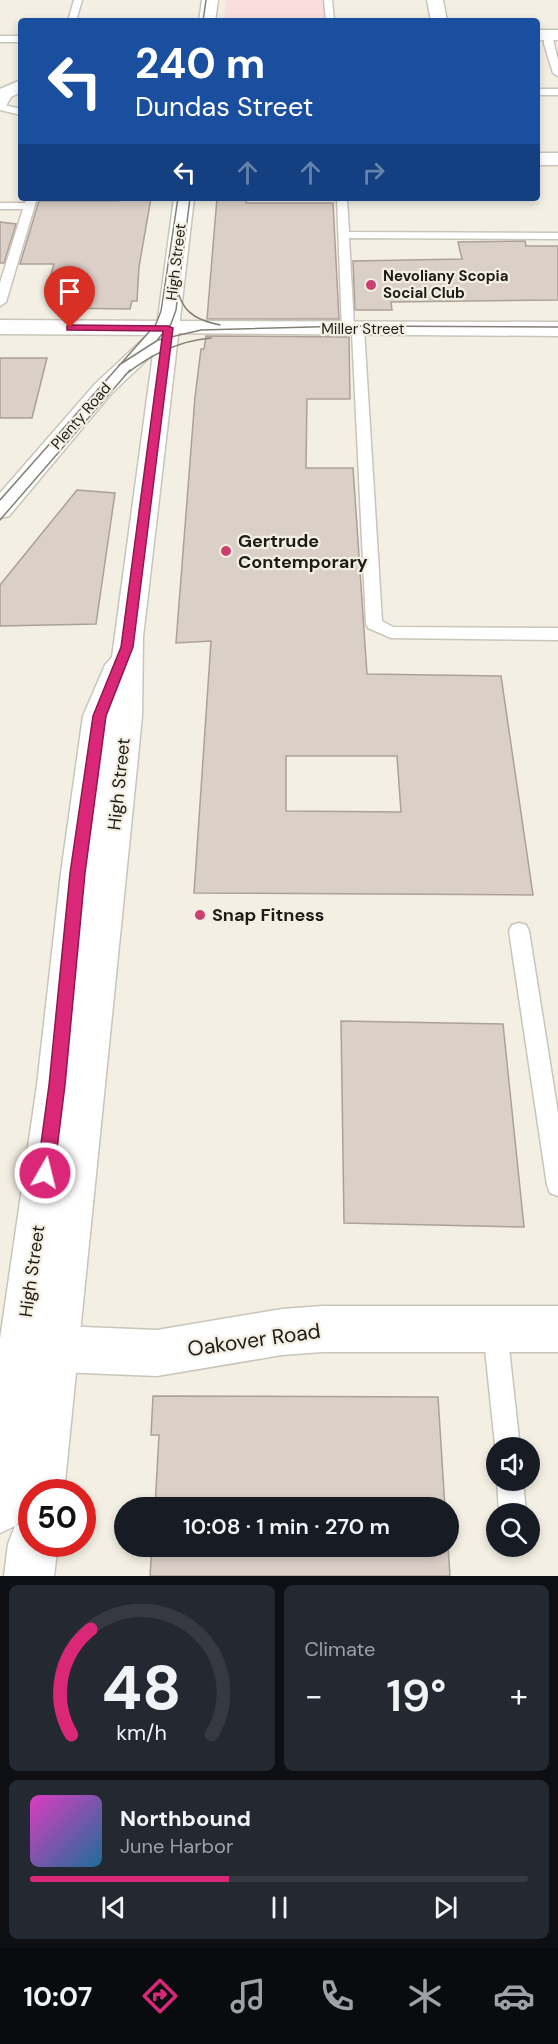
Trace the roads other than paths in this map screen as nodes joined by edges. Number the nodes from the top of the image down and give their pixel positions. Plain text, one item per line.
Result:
1 (78, 0) edge
2 (210, 0) edge
3 (328, 0) edge
4 (435, 0) edge
5 (73, 18) edge
6 (207, 18) edge
7 (330, 18) edge
8 (439, 18) edge
9 (548, 35) edge
10 (0, 39) edge
11 (18, 39) edge
12 (558, 73) edge
13 (18, 87) edge
14 (540, 92) edge
15 (558, 92) edge
16 (0, 102) edge
17 (0, 107) edge
18 (18, 110) edge
19 (18, 111) edge
20 (0, 116) edge
21 (540, 159) edge
22 (558, 159) edge
23 (184, 201) edge
24 (342, 201) edge
25 (30, 202) edge
26 (0, 206) edge
27 (344, 235) junction
28 (558, 236) edge
29 (0, 302) edge
30 (0, 327) edge
31 (168, 328) junction
32 (353, 329) junction
33 (557, 334) edge
34 (0, 510) edge
35 (558, 634) edge
36 (519, 931) dead end
37 (558, 1185) edge
38 (495, 1328) junction
39 (558, 1329) edge
40 (39, 1348) junction
41 (506, 1437) edge
42 (39, 1479) edge
43 (0, 1508) edge
44 (31, 1557) edge
45 (29, 1576) edge

1 - 5 lane
2 - 6 main road
3 - 7 lane
4 - 8 main road
9 - 12 lane
10 - 11 lane
13 - 16 main road
14 - 15 lane
17 - 18 lane
19 - 20 main road
21 - 22 main road
23 - 31 main road, High Street
24 - 27 lane
25 - 26 lane
25 - 29 lane
27 - 28 lane
27 - 32 lane
30 - 31 main road, Miller Street
31 - 32 main road, Miller Street
31 - 34 main road, Plenty Road
31 - 40 main road, High Street
32 - 33 main road, Miller Street
32 - 35 lane
36 - 37 lane
38 - 39 main road, Oakover Road
38 - 40 main road, Oakover Road
38 - 41 lane
40 - 42 main road, High Street
40 - 43 main road, High Street
44 - 45 main road

